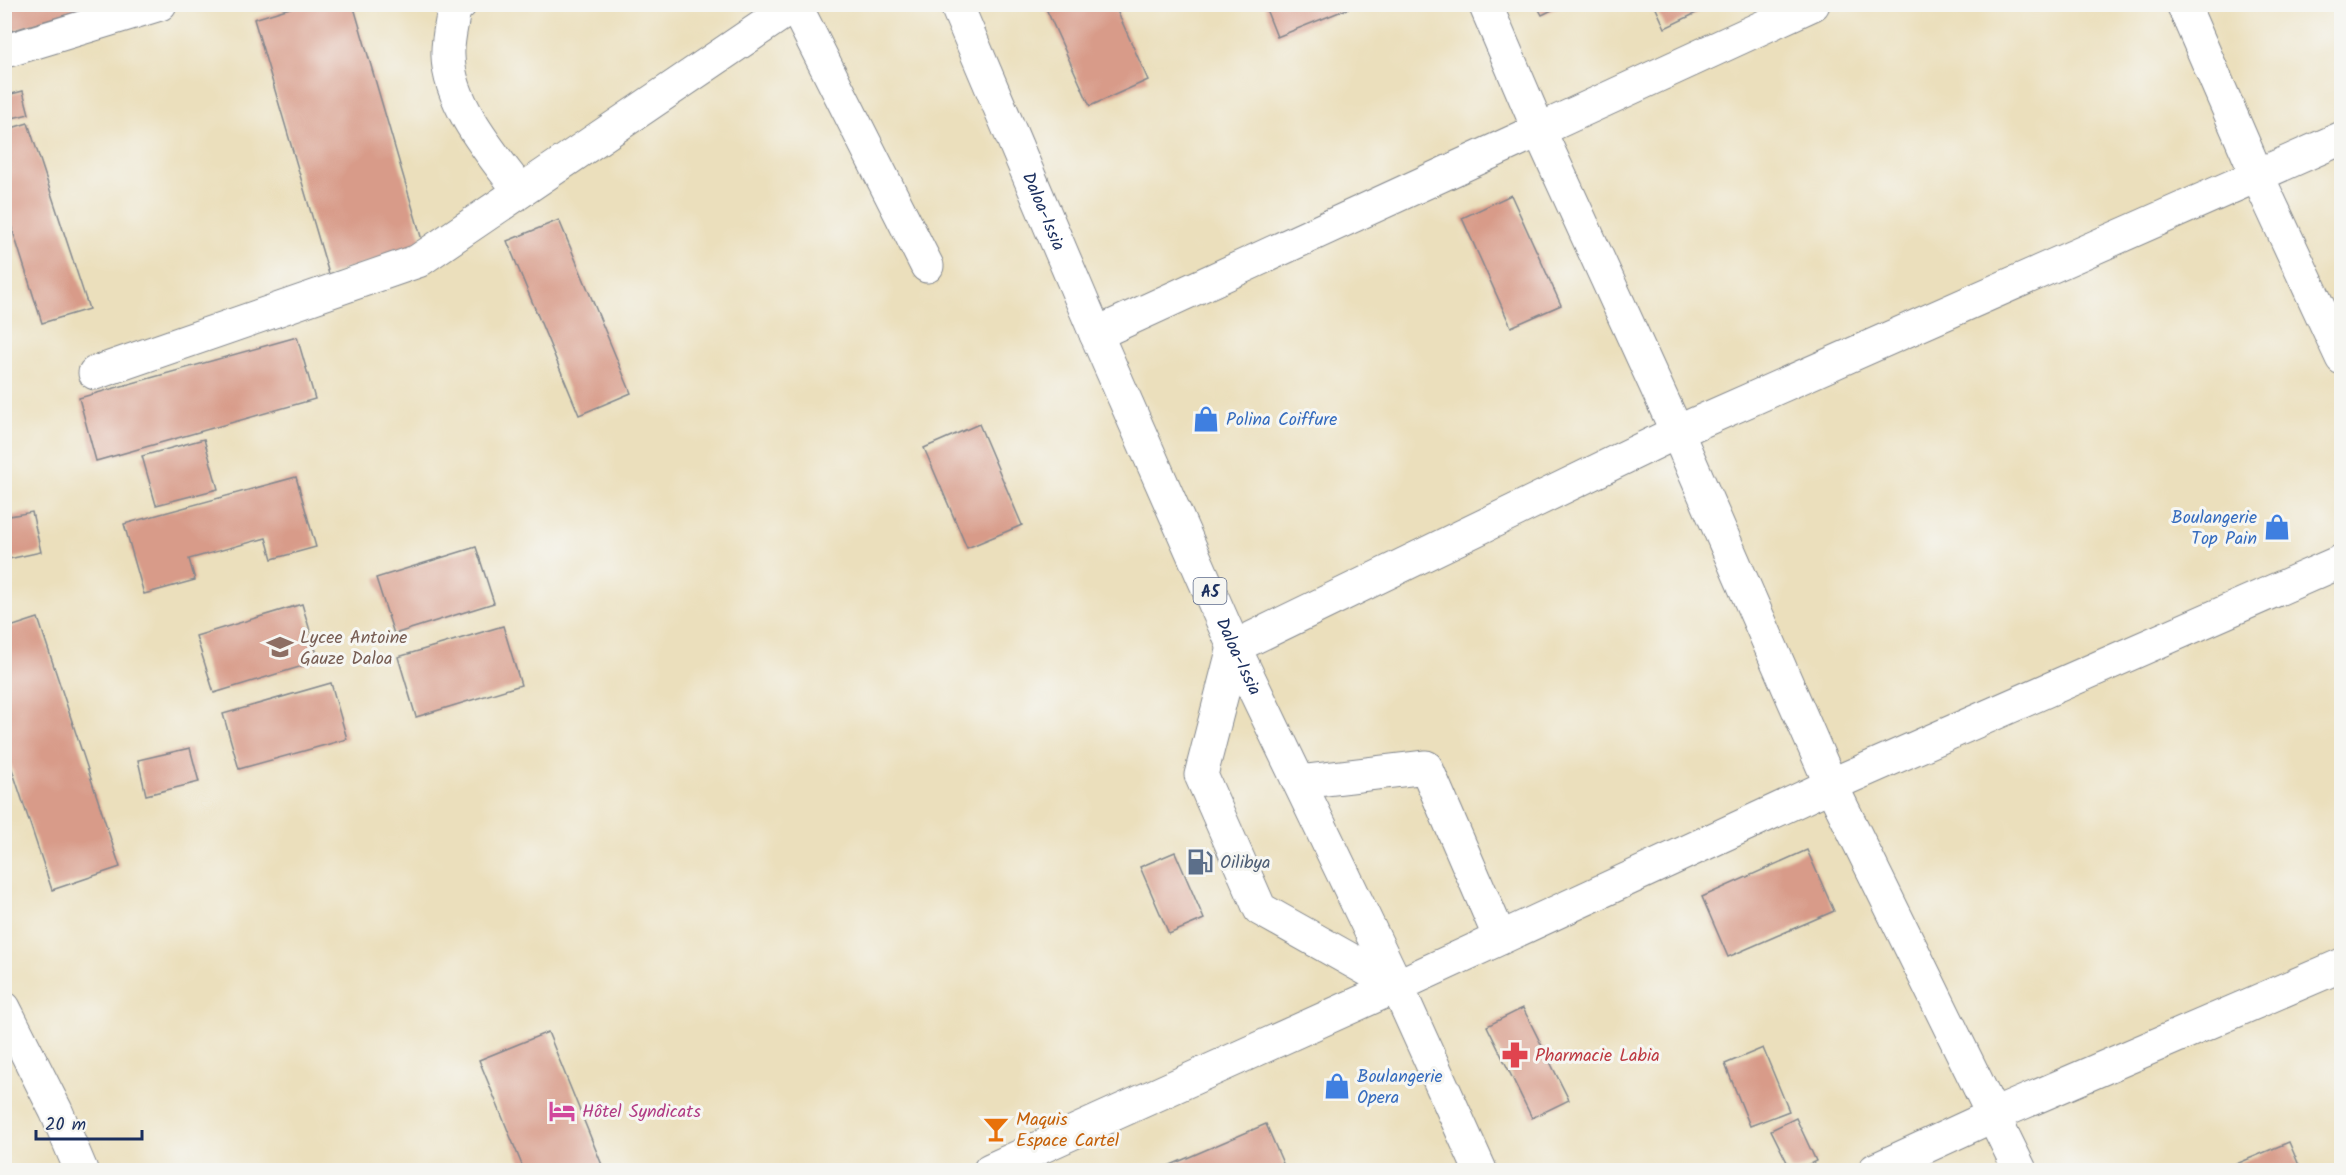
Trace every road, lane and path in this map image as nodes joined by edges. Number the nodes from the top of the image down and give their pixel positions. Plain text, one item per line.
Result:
1 (160, 4) edge
2 (460, 4) edge
3 (956, 4) edge
4 (1485, 4) edge
5 (1813, 4) edge
6 (2183, 4) edge
7 (796, 5) edge
8 (9, 50) dead end
9 (1539, 130) junction
10 (2342, 138) edge
11 (2257, 175) junction
12 (520, 191) junction
13 (927, 266) dead end
14 (1096, 334) junction
15 (2342, 358) edge
16 (95, 373) dead end
17 (1677, 432) junction
18 (2342, 561) edge
19 (1234, 647) junction
20 (1300, 782) junction
21 (1831, 786) junction
22 (1500, 938) junction
23 (2342, 965) edge
24 (1397, 986) junction
25 (4, 1008) edge
26 (1994, 1115) junction
27 (81, 1170) edge
28 (990, 1170) edge
29 (1480, 1170) edge
30 (1875, 1170) edge
31 (2020, 1170) edge

1 - 8 street
2 - 12 street
3 - 14 street, Daloa-Issia / A5
4 - 9 street
5 - 9 street
6 - 11 street
7 - 12 street
7 - 13 street
9 - 14 street
9 - 17 street
10 - 11 street
11 - 15 street
11 - 17 street
12 - 16 street
14 - 19 street, Daloa-Issia / A5
17 - 19 street
17 - 21 street
18 - 21 street
19 - 20 street, Daloa-Issia / A5
19 - 24 street
20 - 22 street
20 - 24 street, Daloa-Issia / A5
21 - 22 street
21 - 26 street
22 - 24 street
23 - 26 street
24 - 28 street
24 - 29 street, Daloa-Issia / A5
25 - 27 street
26 - 30 street
26 - 31 street

